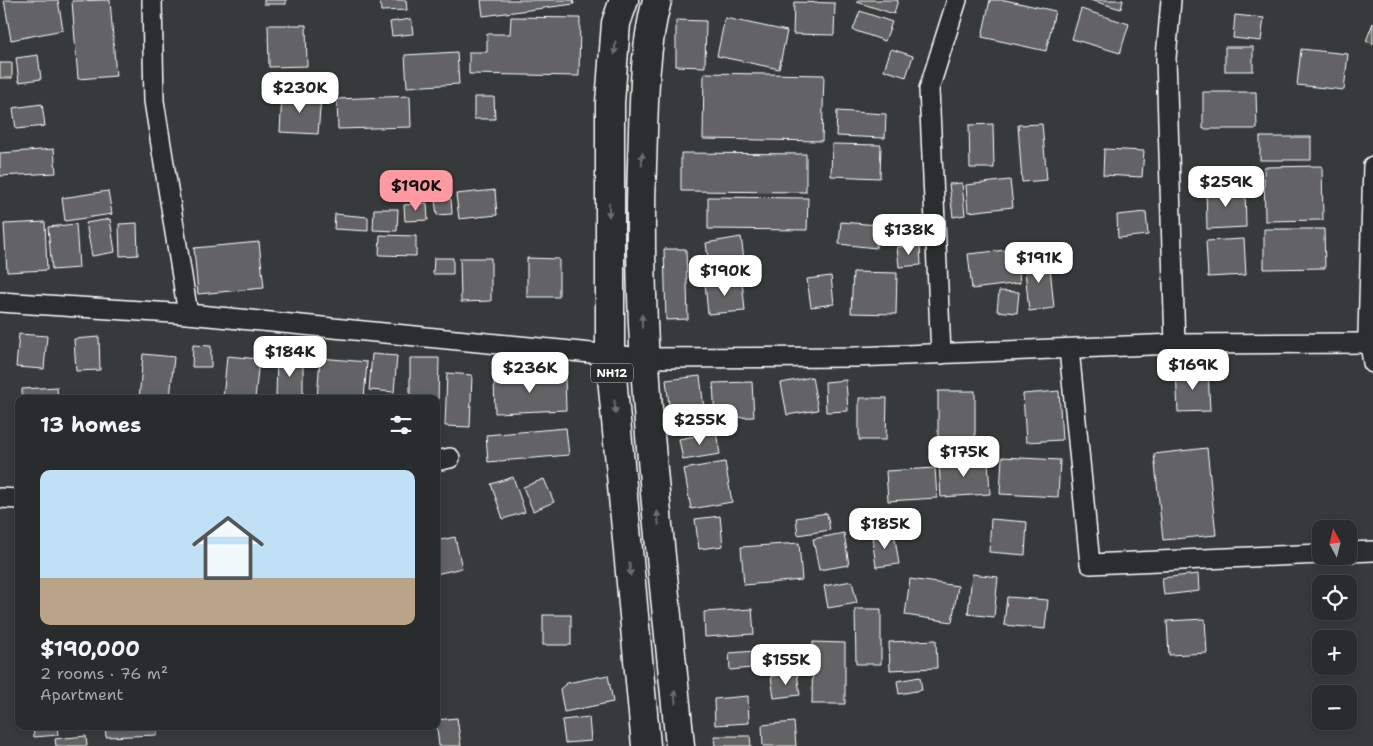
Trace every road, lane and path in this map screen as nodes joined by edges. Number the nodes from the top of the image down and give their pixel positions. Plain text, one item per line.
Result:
1 (152, 0) edge
2 (624, 0) edge
3 (656, 0) edge
4 (956, 0) edge
5 (1171, 0) edge
6 (1373, 166) edge
7 (0, 302) edge
8 (188, 314) junction
9 (1370, 337) edge
10 (1175, 344) junction
11 (1069, 349) junction
12 (942, 354) junction
13 (610, 355) junction
14 (643, 358) junction
15 (1373, 363) edge
16 (0, 498) edge
17 (15, 499) edge
18 (1373, 551) edge
19 (1358, 552) edge
20 (1312, 554) edge
21 (646, 746) edge
22 (680, 746) edge

1 - 8 street
2 -> 13 highway, NH12
14 -> 3 highway, NH12
4 - 12 street
5 - 10 street
6 - 9 street
7 - 8 street
8 - 13 street
9 - 10 street
9 - 15 street
10 - 11 street
11 - 12 street
11 - 20 street
12 - 14 street
13 - 14 street
13 -> 21 highway, NH12
22 -> 14 highway, NH12
16 - 17 street
18 - 19 street

